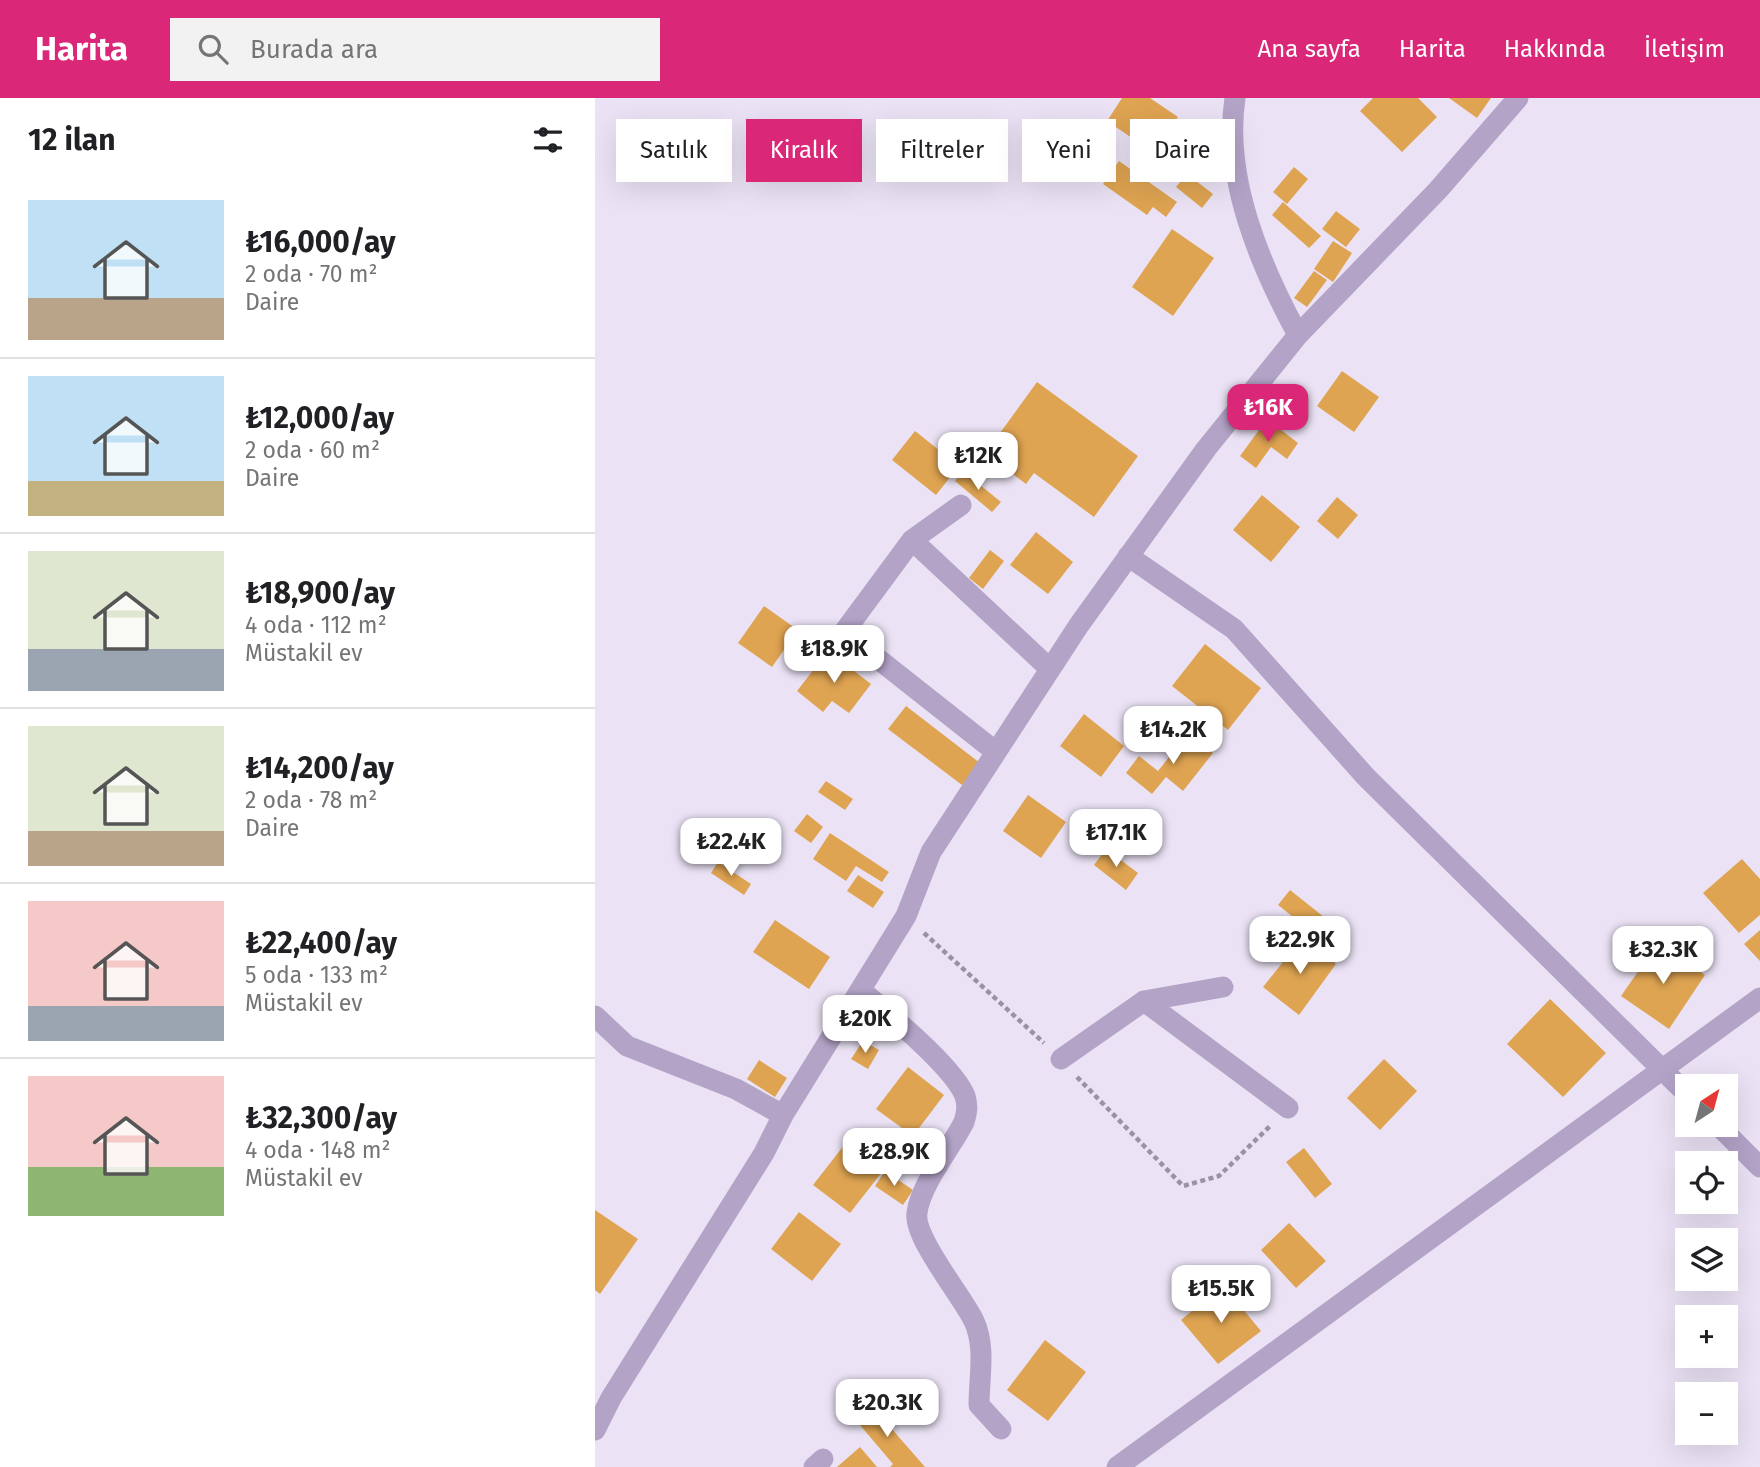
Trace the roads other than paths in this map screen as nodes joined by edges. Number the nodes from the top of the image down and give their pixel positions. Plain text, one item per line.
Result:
1 (1235, 98) edge
2 (1518, 98) edge
3 (1298, 335) junction
4 (961, 505) dead end
5 (912, 540) junction
6 (1128, 556) junction
7 (1050, 669) junction
8 (996, 752) junction
9 (1223, 987) dead end
10 (861, 990) junction
11 (1760, 998) edge
12 (1144, 1001) junction
13 (595, 1016) edge
14 (1061, 1059) road end
15 (1662, 1069) junction
16 (1675, 1082) edge
17 (1288, 1108) road end
18 (783, 1115) junction
19 (1731, 1138) edge
20 (1760, 1167) edge
21 (1001, 1429) dead end
22 (595, 1430) edge
23 (1117, 1467) edge

1 - 3 street
2 - 3 street
3 - 6 street
4 - 5 street
5 - 7 street
5 - 8 street
6 - 7 street
6 - 15 street
7 - 8 street
8 - 10 street
9 - 12 street
10 - 18 street
10 - 21 street
11 - 15 street
12 - 14 street
12 - 17 street
13 - 18 street
15 - 16 street
15 - 23 street
18 - 22 street
19 - 20 street

